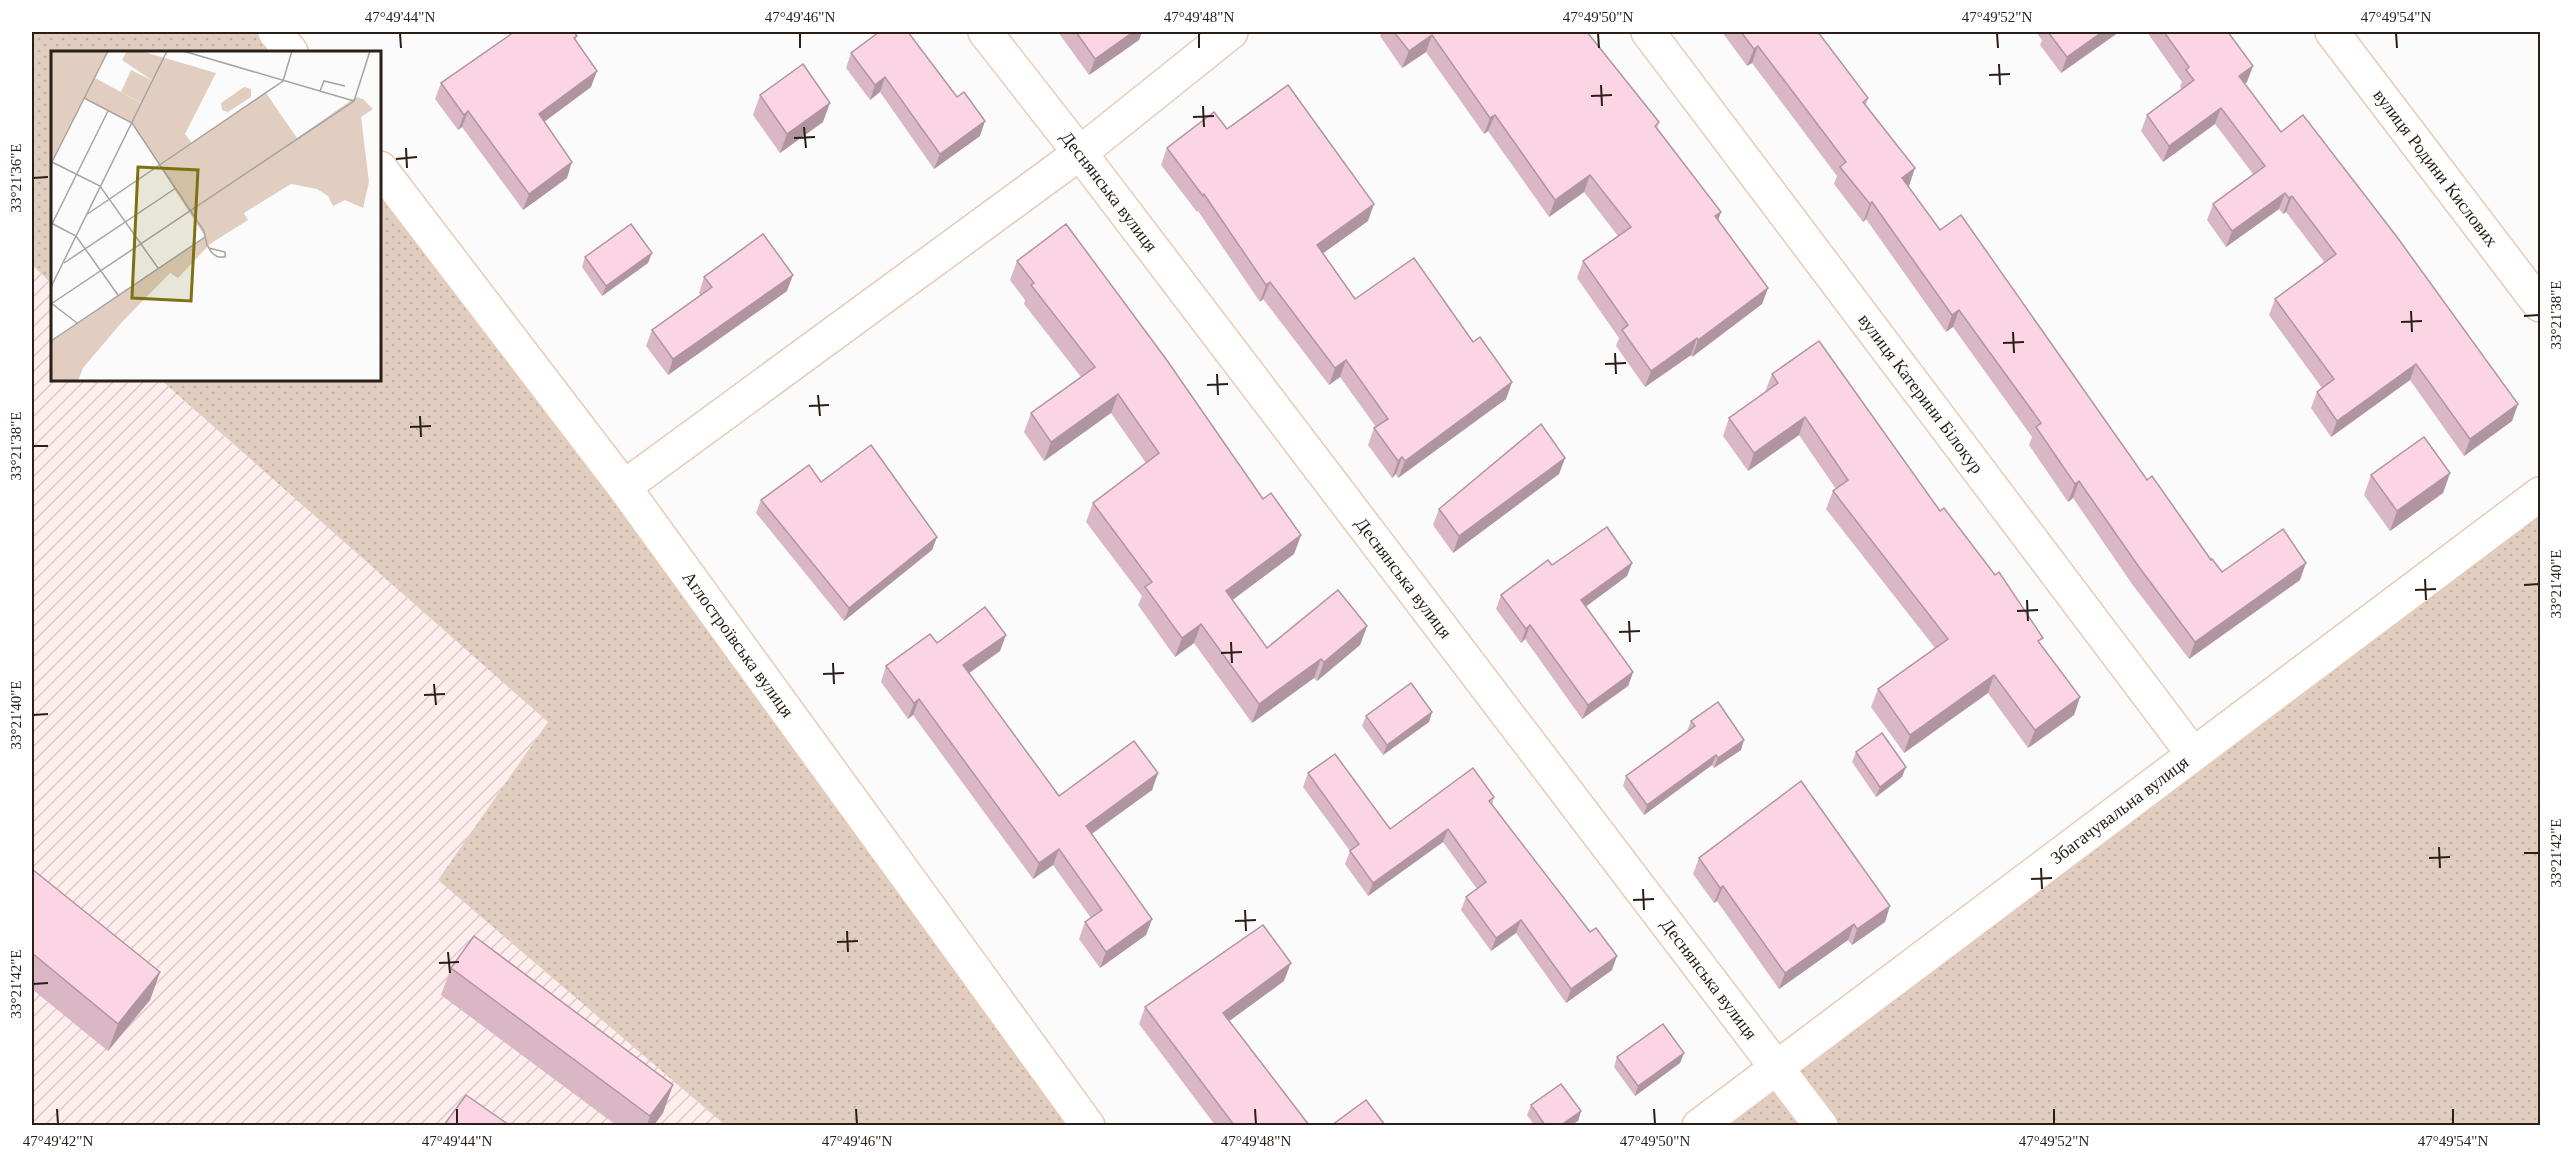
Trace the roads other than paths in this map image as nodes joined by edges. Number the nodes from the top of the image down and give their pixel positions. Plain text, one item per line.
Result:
1 (275, 32) edge
2 (985, 32) edge
3 (1231, 32) edge
4 (1648, 32) edge
5 (2332, 32) edge
6 (290, 51) edge
7 (1080, 153) junction
8 (381, 169) edge
9 (2541, 305) edge
10 (624, 487) junction
11 (2541, 495) edge
12 (2193, 754) junction
13 (1776, 1067) junction
14 (1088, 1125) edge
15 (1699, 1125) edge
16 (1821, 1125) edge

1 - 6 street
2 - 7 street, Деснянська вулиця
3 - 7 street
4 - 12 street, вулиця Катерини Білокур
5 - 9 street, вулиця Родини Кислових
7 - 10 street
7 - 13 street, Деснянська вулиця
8 - 10 street, Аглостроївська вулиця
10 - 14 street, Аглостроївська вулиця
11 - 12 street, Збагачувальна вулиця
12 - 13 street, Збагачувальна вулиця
13 - 15 street, Збагачувальна вулиця
13 - 16 street, Деснянська вулиця

